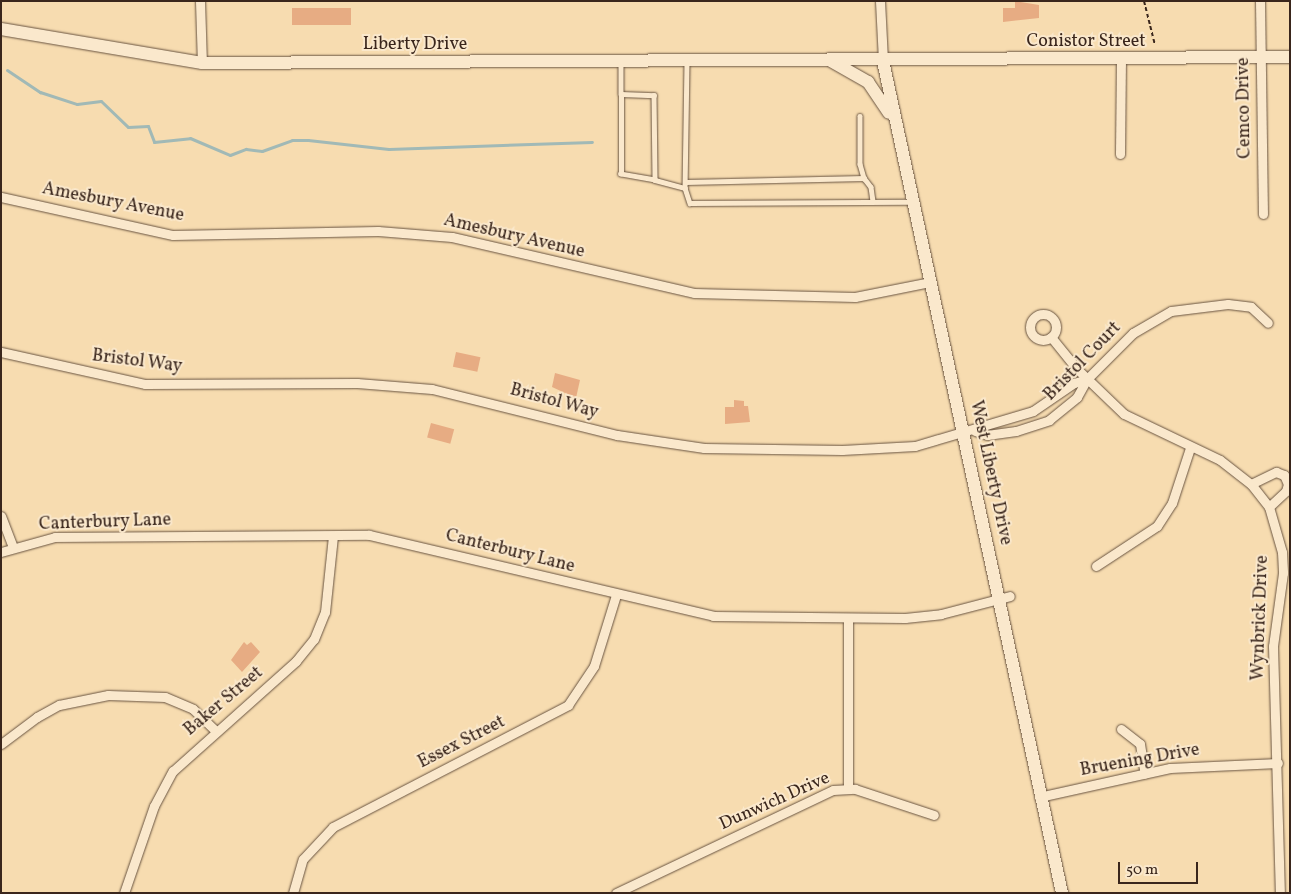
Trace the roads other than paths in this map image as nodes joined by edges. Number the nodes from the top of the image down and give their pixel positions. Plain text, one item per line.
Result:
1 (200, 1) edge
2 (880, 1) edge
3 (1260, 1) edge
4 (1, 29) edge
5 (1290, 57) edge
6 (1261, 58) junction
7 (1120, 60) junction
8 (831, 61) junction
9 (882, 61) junction
10 (621, 62) junction
11 (687, 62) junction
12 (202, 63) junction
13 (621, 94) junction
14 (860, 116) dead end
15 (896, 127) junction
16 (1120, 154) dead end
17 (864, 178) junction
18 (655, 180) junction
19 (686, 182) junction
20 (685, 188) junction
21 (1, 197) edge
22 (873, 202) junction
23 (912, 202) junction
24 (1263, 214) dead end
25 (930, 282) junction
26 (1268, 323) dead end
27 (1051, 337) dead end
28 (1, 352) edge
29 (1087, 379) junction
30 (1058, 395) junction
31 (1066, 406) junction
32 (1033, 411) junction
33 (1013, 418) junction
34 (1040, 424) junction
35 (970, 432) junction
36 (1016, 432) junction
37 (1190, 448) junction
38 (1251, 484) junction
39 (1269, 507) junction
40 (1, 516) edge
41 (333, 536) junction
42 (13, 546) junction
43 (1, 552) edge
44 (1096, 566) dead end
45 (616, 595) junction
46 (1004, 598) junction
47 (848, 619) junction
48 (1121, 729) dead end
49 (216, 731) junction
50 (1, 744) edge
51 (1278, 763) junction
52 (1145, 774) junction
53 (848, 788) junction
54 (1039, 797) junction
55 (934, 815) dead end
56 (124, 893) edge
57 (293, 893) edge
58 (616, 893) edge
59 (1062, 893) edge
60 (1280, 893) edge

1 - 12 street
2 - 9 street
3 - 6 street, Cemco Drive
4 - 12 main road, Liberty Drive
5 - 6 main road, Conistor Street
6 - 7 main road, Conistor Street
6 - 24 street, Cemco Drive
7 - 9 main road, Conistor Street
7 - 16 street
8 - 9 main road, Liberty Drive
8 - 11 main road, Liberty Drive
8 - 15 main road, Liberty Drive
9 - 15 main road, West Liberty Drive
10 - 11 main road, Liberty Drive
10 - 12 main road, Liberty Drive
10 - 13 lane
11 - 19 lane
13 - 18 lane
13 - 18 lane
14 - 17 lane
15 - 23 main road, West Liberty Drive
17 - 19 lane
17 - 22 lane
18 - 20 lane
19 - 20 lane
20 - 22 lane
21 - 25 street, Amesbury Avenue
22 - 23 lane
23 - 25 main road, West Liberty Drive
25 - 35 main road, West Liberty Drive
26 - 29 street, Bristol Court
27 - 29 street, Wynbrick Drive
28 - 35 street, Bristol Way
29 - 30 street, Bristol Way
29 - 31 street, Bristol Court
29 - 37 street, Wynbrick Drive
30 - 31 lane
30 - 32 street, Bristol Way
31 - 34 street, Bristol Court
32 - 33 street, Bristol Way
32 - 34 lane
33 - 35 street, Bristol Way
33 - 36 lane
34 - 36 street, Bristol Court
35 - 36 street, Bristol Court
35 - 46 main road, West Liberty Drive
37 - 38 street, Wynbrick Drive
37 - 44 street
38 - 39 street, Wynbrick Drive
38 - 39 street
39 - 51 street, Wynbrick Drive
40 - 42 street
41 - 42 street, Canterbury Lane
41 - 45 street, Canterbury Lane
41 - 49 street, Baker Street
42 - 43 street, Canterbury Lane
45 - 47 street, Canterbury Lane
45 - 57 street, Essex Street
46 - 47 street, Canterbury Lane
46 - 54 main road, West Liberty Drive
47 - 53 street, Dunwich Drive
48 - 52 street
49 - 50 street
49 - 56 street, Baker Street
51 - 52 street, Bruening Drive
51 - 60 street, Wynbrick Drive
52 - 54 street, Bruening Drive
53 - 55 street
53 - 58 street, Dunwich Drive
54 - 59 main road, West Liberty Drive

